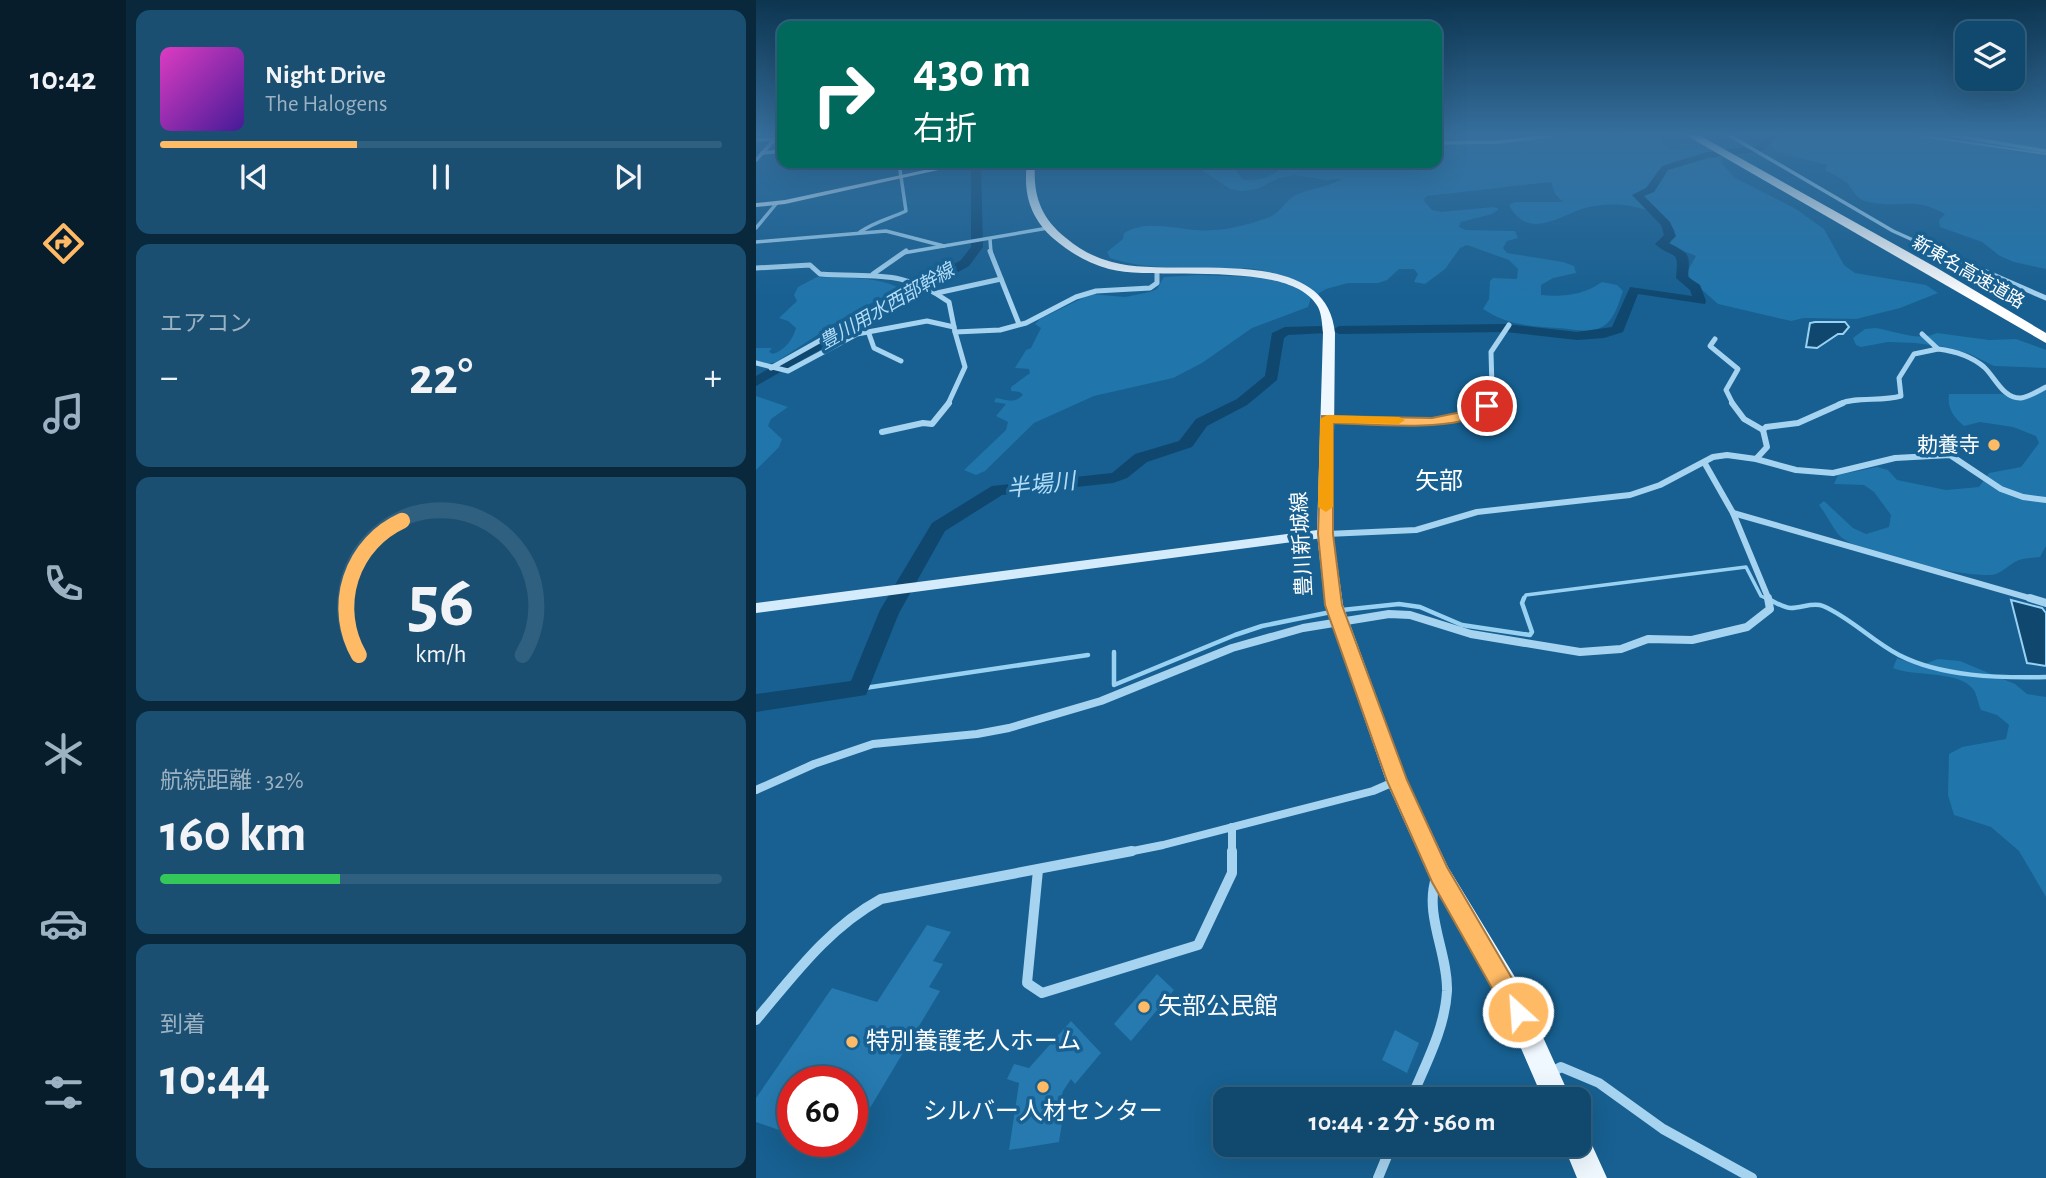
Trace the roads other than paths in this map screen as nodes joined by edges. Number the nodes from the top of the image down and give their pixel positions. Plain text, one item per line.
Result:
1 (843, 189) edge
2 (903, 189) edge
3 (1031, 189) edge
4 (1799, 189) edge
5 (1802, 189) edge
6 (1821, 189) edge
7 (776, 204) junction
8 (756, 205) edge
9 (756, 228) edge
10 (1048, 228) junction
11 (860, 232) junction
12 (987, 239) junction
13 (756, 242) edge
14 (944, 246) junction
15 (756, 268) edge
16 (1157, 271) junction
17 (873, 274) junction
18 (1001, 279) junction
19 (920, 285) junction
20 (937, 293) junction
21 (2046, 298) edge
22 (1020, 324) junction
23 (1508, 327) dead end
24 (954, 330) junction
25 (2046, 330) edge
26 (868, 331) junction
27 (1922, 334) dead end
28 (1716, 339) dead end
29 (2046, 339) edge
30 (1938, 349) junction
31 (901, 361) dead end
32 (756, 363) edge
33 (773, 368) junction
34 (2046, 387) edge
35 (1327, 419) junction
36 (1763, 430) junction
37 (882, 432) dead end
38 (1756, 459) junction
39 (1704, 462) junction
40 (2046, 500) edge
41 (1733, 513) junction
42 (1325, 534) junction
43 (2046, 603) edge
44 (756, 608) edge
45 (1339, 622) junction
46 (1397, 781) junction
47 (756, 790) edge
48 (1232, 827) junction
49 (1038, 870) junction
50 (1440, 875) junction
51 (756, 1020) edge
52 (1546, 1075) junction
53 (1416, 1087) edge
54 (1552, 1087) edge
55 (1387, 1157) edge
56 (1583, 1157) edge
57 (1378, 1178) edge
58 (1592, 1178) edge
59 (1752, 1178) edge

1 - 7 street
2 - 11 street
3 - 10 main road, 豊川新城線
4 - 29 highway, 新東名高速道路
5 - 25 highway, 新東名高速道路
6 - 21 street
7 - 8 street
7 - 9 street
10 - 12 street
10 - 16 main road, 豊川新城線
11 - 13 street
11 - 14 street
12 - 14 street
12 - 18 street
14 - 17 street
15 - 17 street
16 - 22 street
16 - 35 main road, 豊川新城線
17 - 19 street
18 - 20 street
18 - 22 street
19 - 20 street
19 - 33 street
20 - 24 street
22 - 24 street
23 - 35 street
24 - 26 street
24 - 37 street
26 - 31 street
26 - 33 street
27 - 30 street
28 - 36 street
30 - 34 street
30 - 36 street
32 - 33 street
35 - 42 main road, 豊川新城線
36 - 38 street
38 - 39 street
38 - 40 street
39 - 41 street
39 - 42 street
41 - 43 street
41 - 45 street
42 - 44 street
42 - 45 main road, 豊川新城線
45 - 46 main road, 豊川新城線
45 - 47 street
46 - 48 street
46 - 50 main road, 豊川新城線
48 - 49 street
48 - 49 street
49 - 51 street
50 - 52 main road, 豊川新城線
50 - 53 street
52 - 54 main road, 豊川新城線
52 - 59 street
55 - 57 street
56 - 58 main road

